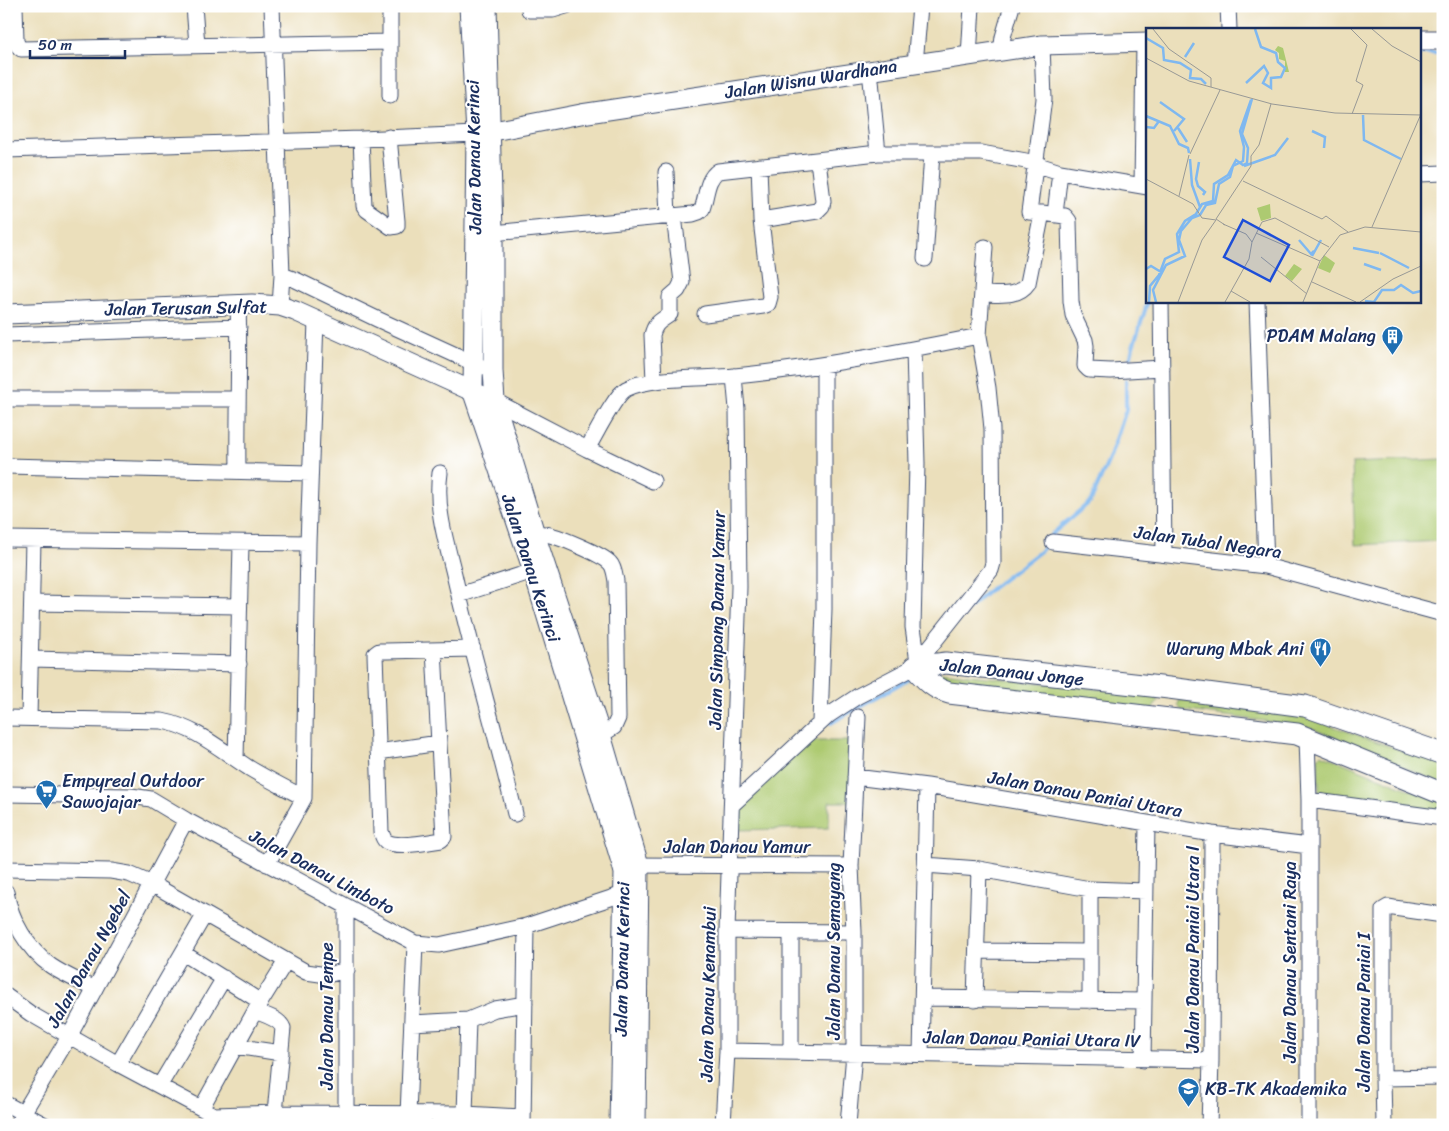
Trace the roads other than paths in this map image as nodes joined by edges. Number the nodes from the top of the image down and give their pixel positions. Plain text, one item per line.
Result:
1 (15, 6) edge
2 (194, 6) edge
3 (272, 6) edge
4 (390, 6) edge
5 (469, 6) edge
6 (487, 6) edge
7 (566, 6) edge
8 (920, 6) edge
9 (972, 6) edge
10 (1012, 6) edge
11 (1228, 6) edge
12 (529, 10) dead end
13 (1229, 28) edge
14 (1422, 40) edge
15 (1443, 40) edge
16 (390, 42) junction
17 (1146, 42) edge
18 (197, 45) junction
19 (273, 45) junction
20 (1042, 45) junction
21 (1001, 52) junction
22 (968, 57) junction
23 (915, 64) junction
24 (870, 70) junction
25 (390, 96) dead end
26 (483, 133) junction
27 (389, 137) junction
28 (361, 139) junction
29 (278, 141) junction
30 (6, 150) edge
31 (878, 153) junction
32 (932, 153) junction
33 (818, 160) junction
34 (1035, 165) junction
35 (759, 166) junction
36 (666, 172) dead end
37 (1060, 172) junction
38 (1443, 173) edge
39 (1422, 174) edge
40 (1145, 187) edge
41 (1048, 214) junction
42 (671, 216) junction
43 (761, 220) junction
44 (492, 233) junction
45 (986, 247) dead end
46 (925, 259) dead end
47 (282, 275) junction
48 (982, 294) junction
49 (1160, 302) edge
50 (1257, 302) edge
51 (238, 304) junction
52 (280, 306) junction
53 (76, 311) junction
54 (6, 314) edge
55 (705, 314) dead end
56 (316, 321) junction
57 (239, 327) junction
58 (77, 332) junction
59 (6, 335) edge
60 (979, 336) junction
61 (914, 349) junction
62 (475, 364) junction
63 (824, 365) junction
64 (1162, 368) junction
65 (493, 371) junction
66 (734, 376) junction
67 (654, 382) junction
68 (474, 393) junction
69 (6, 399) edge
70 (237, 399) junction
71 (495, 401) junction
72 (587, 449) junction
73 (6, 466) edge
74 (238, 470) junction
75 (310, 473) junction
76 (440, 473) dead end
77 (653, 481) dead end
78 (529, 536) junction
79 (6, 539) edge
80 (33, 540) junction
81 (1053, 542) dead end
82 (241, 543) junction
83 (308, 543) junction
84 (1164, 554) junction
85 (1266, 566) junction
86 (533, 571) junction
87 (459, 595) junction
88 (32, 603) junction
89 (239, 606) junction
90 (1443, 614) edge
91 (473, 649) junction
92 (434, 650) junction
93 (31, 659) junction
94 (239, 664) junction
95 (916, 664) junction
96 (1169, 688) junction
97 (858, 717) dead end
98 (6, 718) edge
99 (29, 718) junction
100 (1166, 719) junction
101 (820, 722) junction
102 (601, 735) junction
103 (1307, 738) junction
104 (439, 743) junction
105 (378, 752) junction
106 (1443, 754) edge
107 (236, 759) junction
108 (855, 777) junction
109 (927, 786) junction
110 (6, 794) edge
111 (1443, 794) edge
112 (304, 798) junction
113 (1309, 800) junction
114 (732, 805) junction
115 (515, 814) dead end
116 (1443, 818) edge
117 (186, 820) junction
118 (1148, 824) junction
119 (1212, 834) junction
120 (1309, 846) junction
121 (267, 864) junction
122 (925, 864) junction
123 (631, 865) junction
124 (729, 865) junction
125 (851, 866) junction
126 (6, 869) edge
127 (980, 869) junction
128 (152, 884) junction
129 (1090, 889) junction
130 (1145, 891) junction
131 (6, 892) edge
132 (623, 894) junction
133 (346, 908) junction
134 (205, 914) junction
135 (1443, 915) edge
136 (526, 926) junction
137 (727, 931) junction
138 (854, 932) junction
139 (791, 933) junction
140 (416, 944) junction
141 (978, 951) junction
142 (1090, 952) junction
143 (183, 953) junction
144 (286, 961) junction
145 (347, 970) junction
146 (224, 978) junction
147 (95, 989) junction
148 (6, 996) edge
149 (923, 998) junction
150 (975, 1000) junction
151 (1090, 1001) junction
152 (1144, 1001) junction
153 (525, 1004) junction
154 (258, 1006) junction
155 (468, 1020) junction
156 (412, 1023) junction
157 (70, 1036) junction
158 (235, 1046) junction
159 (728, 1050) junction
160 (791, 1051) junction
161 (280, 1052) junction
162 (854, 1052) junction
163 (921, 1056) junction
164 (1143, 1060) junction
165 (1211, 1060) junction
166 (118, 1064) junction
167 (1443, 1077) edge
168 (1383, 1078) junction
169 (160, 1085) junction
170 (6, 1104) edge
171 (202, 1107) junction
172 (275, 1112) junction
173 (465, 1114) junction
174 (408, 1115) junction
175 (19, 1119) edge
176 (346, 1120) edge
177 (523, 1121) edge
178 (46, 1125) edge
179 (619, 1125) edge
180 (636, 1125) edge
181 (723, 1125) edge
182 (848, 1125) edge
183 (1208, 1125) edge
184 (1309, 1125) edge
185 (1384, 1125) edge

1 - 18 street
2 - 18 street
3 - 19 street
4 - 16 street
5 - 26 street, Jalan Danau Kerinci
6 - 26 street, Jalan Danau Kerinci
7 - 12 street
8 - 23 street
9 - 22 street
10 - 21 street
11 - 13 street
14 - 15 street
16 - 19 street
16 - 25 street
17 - 20 street, Jalan Wisnu Wardhana
17 - 40 street
18 - 19 street
19 - 29 street
20 - 21 street, Jalan Wisnu Wardhana
20 - 34 street
21 - 22 street, Jalan Wisnu Wardhana
22 - 23 street, Jalan Wisnu Wardhana
23 - 24 street, Jalan Wisnu Wardhana
24 - 26 street, Jalan Wisnu Wardhana
24 - 31 street
26 - 27 street
26 - 44 street, Jalan Danau Kerinci
26 - 62 street, Jalan Danau Kerinci
27 - 28 street
27 - 28 street
28 - 29 street
29 - 30 street
29 - 47 street
31 - 32 street
31 - 33 street
32 - 34 street
32 - 46 street
33 - 35 street
33 - 43 street
34 - 37 street
34 - 41 street
35 - 42 street
35 - 43 street
36 - 42 street
37 - 40 street
37 - 41 street
38 - 39 street
41 - 48 street
41 - 64 street
42 - 44 street
42 - 67 street
43 - 55 street
44 - 65 street, Jalan Danau Kerinci
45 - 48 street
47 - 52 street
47 - 62 street
48 - 60 street
49 - 64 street
50 - 85 street
51 - 52 street, Jalan Terusan Sulfat
51 - 53 street, Jalan Terusan Sulfat
51 - 57 street
52 - 56 street, Jalan Terusan Sulfat
53 - 54 street, Jalan Terusan Sulfat
53 - 58 street
56 - 68 street, Jalan Terusan Sulfat
56 - 75 street
57 - 58 street
57 - 70 street
58 - 59 street
60 - 61 street
60 - 95 street
61 - 63 street
61 - 95 street
62 - 65 street
62 - 68 street, Jalan Danau Kerinci
63 - 66 street
63 - 101 street
64 - 84 street
65 - 71 street, Jalan Danau Kerinci
66 - 67 street
66 - 114 street, Jalan Simpang Danau Yamur
67 - 72 street
68 - 71 street, Jalan Terusan Sulfat
68 - 78 street, Jalan Danau Kerinci
69 - 70 street
70 - 74 street
71 - 72 street
71 - 78 street, Jalan Danau Kerinci
72 - 77 street
73 - 74 street
74 - 75 street
75 - 83 street
76 - 87 street
78 - 86 street, Jalan Danau Kerinci
78 - 102 street, Jalan Danau Kerinci
78 - 102 street
79 - 80 street
80 - 82 street
80 - 88 street
81 - 84 street, Jalan Tubal Negara
82 - 83 street
82 - 89 street
83 - 112 street
84 - 85 street, Jalan Tubal Negara
85 - 90 street, Jalan Tubal Negara
86 - 87 street
86 - 123 street, Jalan Danau Kerinci
87 - 91 street
88 - 89 street
88 - 93 street
89 - 94 street
91 - 92 street
91 - 115 street
92 - 104 street
92 - 105 street
93 - 94 street
93 - 99 street
94 - 107 street
95 - 96 main road, Jalan Danau Jonge
95 - 100 main road, Jalan Danau Jonge
95 - 101 street
96 - 100 main road
96 - 106 main road, Jalan Danau Jonge
97 - 108 street, Jalan Danau Semayang
98 - 99 street
99 - 107 street
100 - 103 main road, Jalan Danau Jonge
101 - 114 street
102 - 123 street, Jalan Danau Kerinci
103 - 111 main road, Jalan Danau Jonge
103 - 113 street, Jalan Danau Sentani Raya
104 - 105 street
104 - 105 street
107 - 112 street
108 - 109 street, Jalan Danau Paniai Utara
108 - 125 street, Jalan Danau Semayang
109 - 118 street, Jalan Danau Paniai Utara
109 - 122 street
110 - 117 street, Jalan Danau Limboto
112 - 121 street
113 - 116 street
113 - 120 street, Jalan Danau Sentani Raya
114 - 124 street, Jalan Simpang Danau Yamur
117 - 121 street, Jalan Danau Limboto
117 - 128 street, Jalan Danau Ngebel
118 - 119 street, Jalan Danau Paniai Utara
118 - 130 street
119 - 120 street, Jalan Danau Paniai Utara
119 - 165 street, Jalan Danau Paniai Utara I
120 - 184 street, Jalan Danau Sentani Raya
121 - 133 street, Jalan Danau Limboto
122 - 127 street
122 - 149 street
123 - 124 street, Jalan Danau Yamur
123 - 132 street, Jalan Danau Kerinci
123 - 180 street, Jalan Danau Kerinci
124 - 125 street, Jalan Danau Yamur
124 - 137 street, Jalan Danau Kenambui
125 - 138 street, Jalan Danau Semayang
126 - 128 street
127 - 129 street
127 - 141 street
128 - 134 street
128 - 147 street, Jalan Danau Ngebel
129 - 130 street
129 - 142 street
130 - 152 street
131 - 147 street
132 - 136 street, Jalan Danau Limboto
132 - 179 street, Jalan Danau Kerinci
133 - 140 street, Jalan Danau Limboto
133 - 145 street, Jalan Danau Tempe
134 - 143 street
134 - 144 street
135 - 168 street, Jalan Danau Paniai I
136 - 140 street, Jalan Danau Limboto
136 - 153 street
137 - 139 street
137 - 159 street, Jalan Danau Kenambui
138 - 139 street
138 - 162 street, Jalan Danau Semayang
139 - 160 street
140 - 156 street
141 - 142 street
141 - 150 street
142 - 151 street
143 - 146 street
143 - 166 street
144 - 145 street
144 - 154 street
145 - 176 street, Jalan Danau Tempe
146 - 154 street
146 - 169 street
147 - 157 street, Jalan Danau Ngebel
148 - 157 street
149 - 150 street
149 - 163 street
150 - 151 street
151 - 152 street
152 - 164 street
153 - 155 street
153 - 177 street
154 - 158 street
154 - 161 street
155 - 156 street
155 - 173 street
156 - 174 street
157 - 166 street
157 - 175 street, Jalan Danau Ngebel
158 - 161 street
158 - 171 street
159 - 160 street, Jalan Danau Paniai Utara IV
159 - 181 street, Jalan Danau Kenambui
160 - 162 street, Jalan Danau Paniai Utara IV
161 - 172 street
162 - 163 street, Jalan Danau Paniai Utara IV
162 - 182 street, Jalan Danau Semayang
163 - 164 street, Jalan Danau Paniai Utara IV
164 - 165 street, Jalan Danau Paniai Utara IV
165 - 183 street, Jalan Danau Paniai Utara I
166 - 169 street
167 - 168 street
168 - 185 street, Jalan Danau Paniai I
169 - 171 street
170 - 175 street
171 - 172 street
172 - 176 street
173 - 174 street
173 - 177 street
174 - 176 street
175 - 178 street

